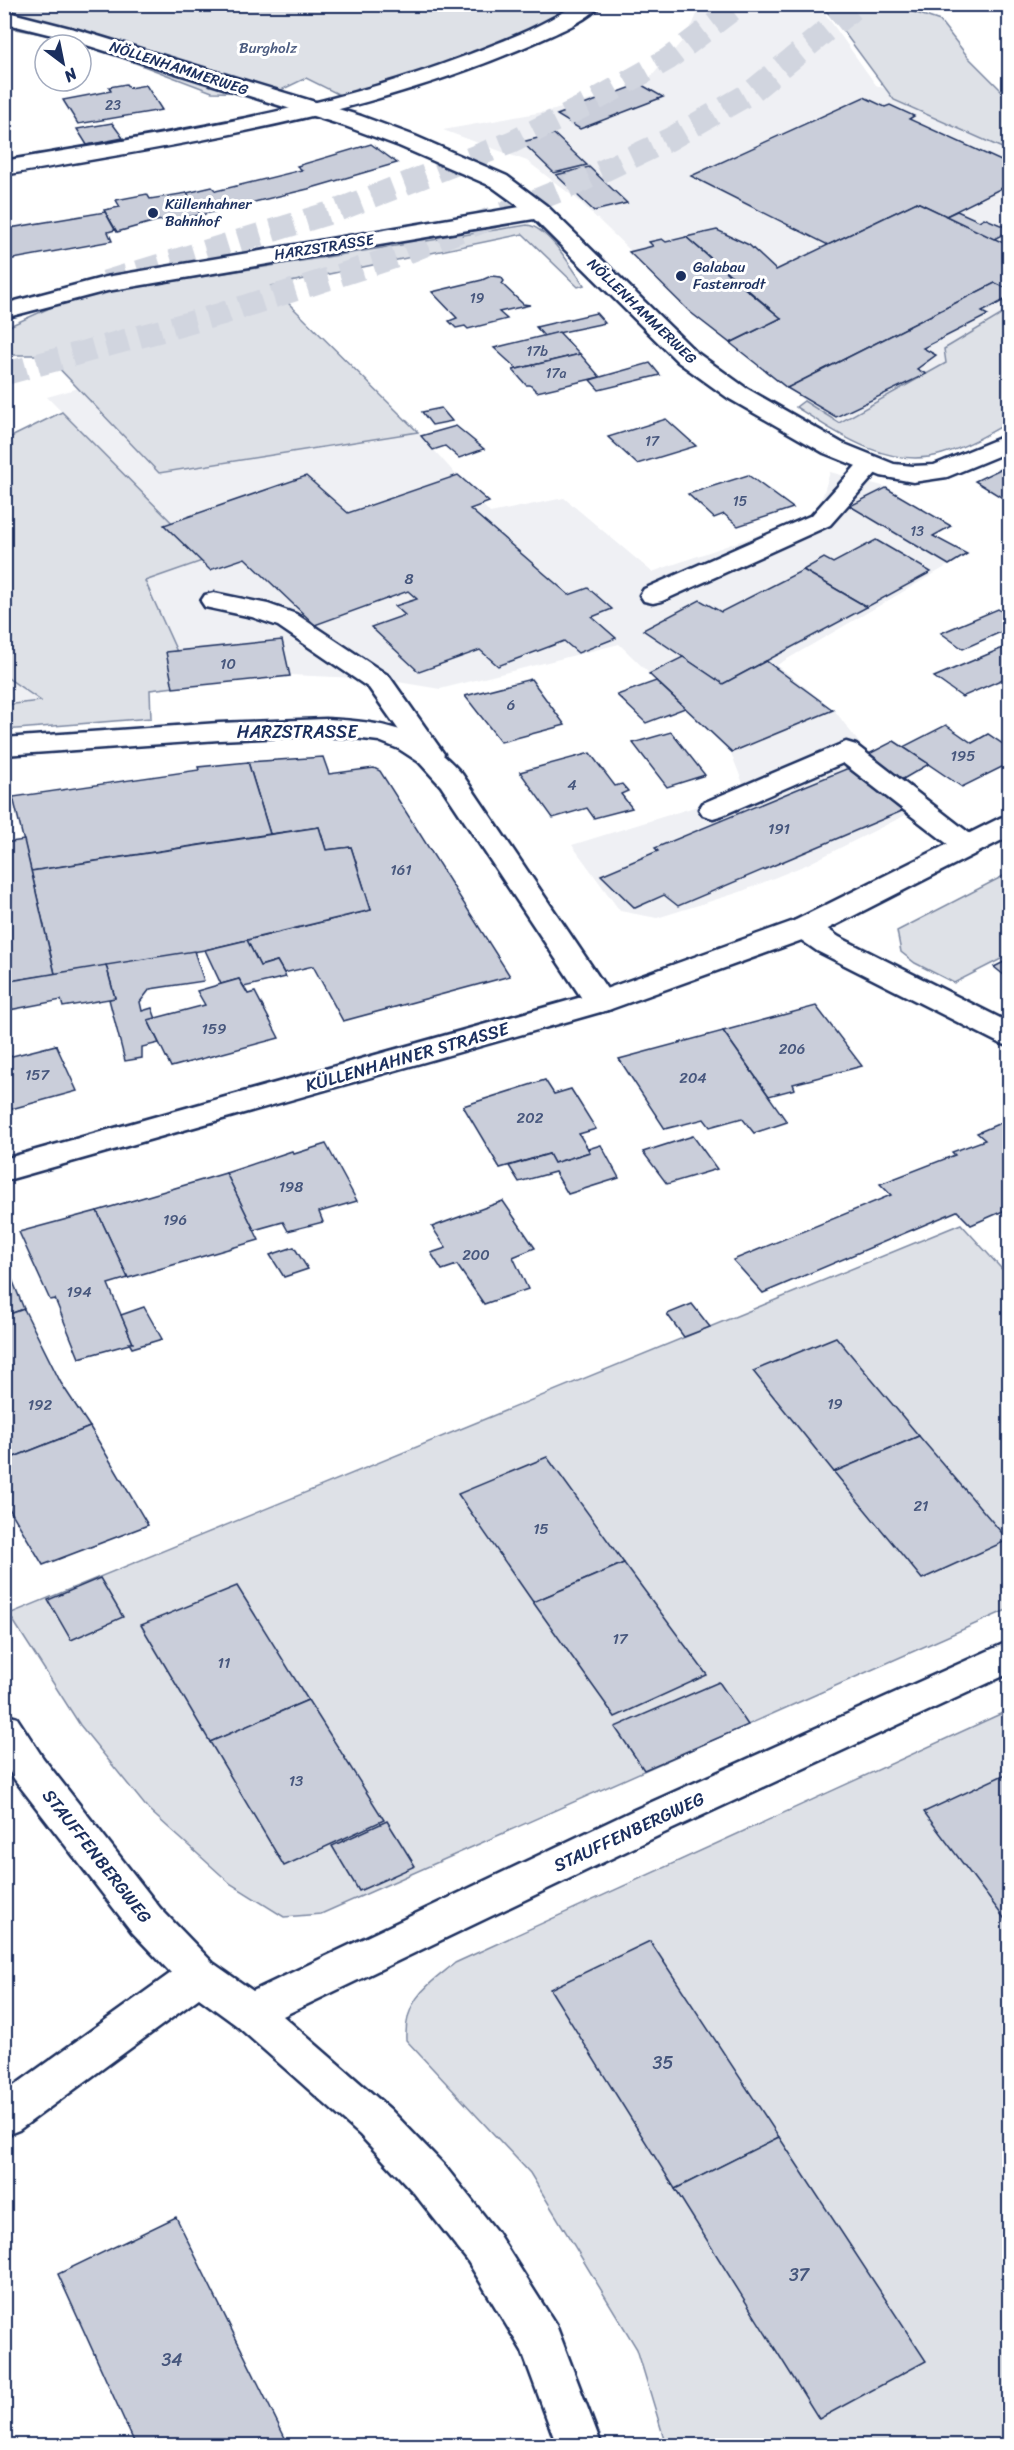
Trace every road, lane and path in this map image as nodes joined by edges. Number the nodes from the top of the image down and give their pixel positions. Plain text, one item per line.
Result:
1 (591, 4) edge
2 (4, 17) edge
3 (318, 111) junction
4 (4, 168) edge
5 (538, 211) junction
6 (4, 311) edge
7 (1010, 441) edge
8 (871, 465) junction
9 (653, 595) dead end
10 (214, 601) dead end
11 (4, 747) edge
12 (430, 754) junction
13 (713, 809) dead end
14 (1010, 824) edge
15 (968, 846) junction
16 (804, 928) junction
17 (600, 1002) junction
18 (1010, 1036) edge
19 (4, 1170) edge
20 (1010, 1656) edge
21 (4, 1729) edge
22 (199, 1975) junction
23 (250, 2012) junction
24 (4, 2117) edge
25 (580, 2445) edge

1 - 3 street
2 - 3 street, NÖLLENHAMMERWEG
3 - 4 street, NÖLLENHAMMERWEG
3 - 5 street, NÖLLENHAMMERWEG
5 - 6 street, HARZSTRASSE
5 - 8 street, NÖLLENHAMMERWEG
7 - 8 street, NÖLLENHAMMERWEG
8 - 9 street
10 - 12 street
11 - 12 street, HARZSTRASSE
12 - 17 street, HARZSTRASSE
13 - 15 street
14 - 15 street, KÜLLENHAHNER STRASSE
15 - 16 street, KÜLLENHAHNER STRASSE
16 - 17 street, KÜLLENHAHNER STRASSE
16 - 18 street
17 - 19 street, KÜLLENHAHNER STRASSE
20 - 23 street, STAUFFENBERGWEG
21 - 22 street, STAUFFENBERGWEG
22 - 23 street, STAUFFENBERGWEG
22 - 24 street
23 - 25 street, STAUFFENBERGWEG

